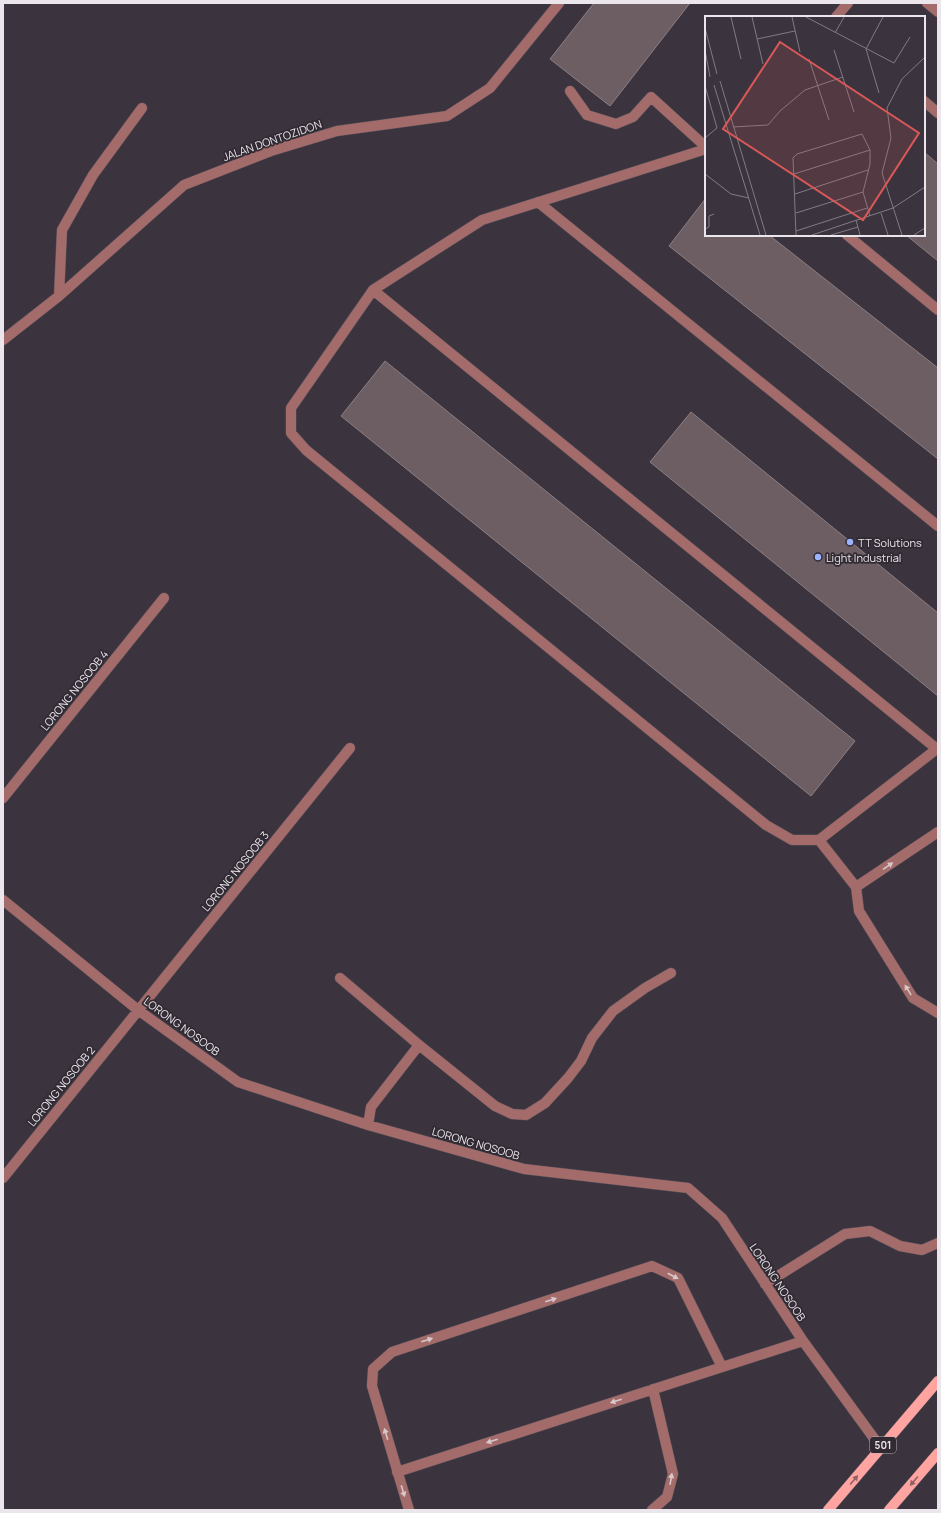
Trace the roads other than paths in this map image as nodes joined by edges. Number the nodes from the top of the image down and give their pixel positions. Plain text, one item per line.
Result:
1 (559, 3) edge
2 (848, 3) edge
3 (927, 3) edge
4 (938, 12) edge
5 (837, 16) edge
6 (570, 91) dead end
7 (925, 102) edge
8 (142, 108) dead end
9 (938, 113) edge
10 (705, 147) edge
11 (705, 148) edge
12 (538, 202) junction
13 (848, 236) edge
14 (372, 290) junction
15 (59, 296) junction
16 (938, 310) edge
17 (3, 340) edge
18 (938, 526) edge
19 (164, 598) dead end
20 (350, 748) dead end
21 (938, 749) edge
22 (3, 798) edge
23 (938, 832) edge
24 (819, 840) junction
25 (856, 887) junction
26 (3, 900) edge
27 (671, 973) dead end
28 (340, 978) dead end
29 (138, 1010) junction
30 (938, 1013) edge
31 (419, 1045) junction
32 (368, 1125) junction
33 (3, 1178) edge
34 (938, 1243) edge
35 (765, 1284) junction
36 (803, 1341) junction
37 (722, 1367) junction
38 (938, 1381) edge
39 (653, 1390) junction
40 (881, 1448) junction
41 (938, 1453) edge
42 (397, 1472) junction
43 (409, 1510) edge
44 (652, 1510) edge
45 (828, 1510) edge
46 (889, 1510) edge

1 - 15 street, JALAN DONTOZIDON
2 - 5 street
3 - 4 street
6 - 10 street
7 - 9 street
8 - 15 street
11 - 12 street
12 - 14 street
12 - 18 street
13 - 16 street
14 - 21 street
14 - 24 street
15 - 17 street, JALAN DONTOZIDON
19 - 22 street, LORONG NOSOOB 4
20 - 29 street, LORONG NOSOOB 3
21 - 24 street
25 -> 23 street
24 - 25 street
30 -> 25 street
26 - 29 street, LORONG NOSOOB
27 - 31 street
28 - 31 street
29 - 32 street, LORONG NOSOOB
29 - 33 street, LORONG NOSOOB 2
31 - 32 street
32 - 35 street, LORONG NOSOOB
34 - 35 street
35 - 36 street, LORONG NOSOOB
36 - 37 street
36 - 40 street, LORONG NOSOOB
37 - 39 street
42 -> 37 street
38 - 40 main road, 501
39 -> 42 street
44 -> 39 street
45 -> 40 main road, 501
41 -> 46 main road
42 -> 43 street

